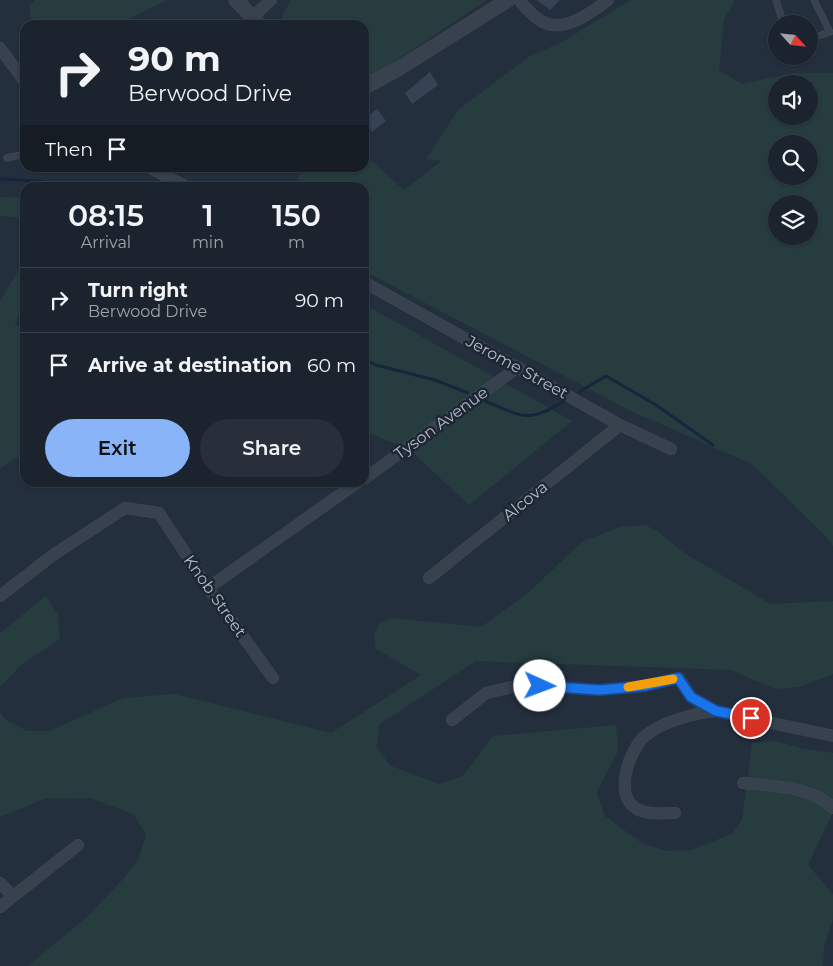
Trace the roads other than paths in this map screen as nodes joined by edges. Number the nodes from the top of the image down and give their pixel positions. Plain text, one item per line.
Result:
1 (236, 0) edge
2 (270, 0) edge
3 (508, 0) edge
4 (519, 0) edge
5 (608, 0) edge
6 (776, 0) edge
7 (814, 0) edge
8 (781, 15) edge
9 (255, 20) edge
10 (257, 20) edge
11 (831, 31) edge
12 (818, 36) edge
13 (0, 48) edge
14 (20, 75) edge
15 (369, 84) edge
16 (20, 155) edge
17 (7, 158) dead end
18 (158, 172) edge
19 (177, 182) edge
20 (369, 285) edge
21 (518, 367) junction
22 (620, 425) junction
23 (671, 449) dead end
24 (369, 475) edge
25 (351, 487) edge
26 (429, 578) dead end
27 (208, 588) junction
28 (0, 596) edge
29 (273, 678) dead end
30 (716, 711) junction
31 (452, 720) dead end
32 (833, 736) edge
33 (743, 783) dead end
34 (833, 808) edge
35 (675, 813) dead end
36 (78, 845) dead end
37 (0, 883) edge
38 (13, 896) junction
39 (0, 906) edge

1 - 9 street
2 - 10 street
3 - 15 street
4 - 5 street
6 - 8 lane
7 - 11 lane
11 - 12 lane
13 - 14 street
16 - 17 lane
18 - 19 street
20 - 21 street, Jerome Street
21 - 22 street, Jerome Street
21 - 24 street, Tyson Avenue
22 - 23 street, Jerome Street
22 - 26 street, Alcova
25 - 27 street
27 - 28 street, Knob Street
27 - 29 street, Knob Street
30 - 31 street
30 - 32 street
30 - 35 street
33 - 34 street
36 - 38 street
37 - 38 street
38 - 39 street

